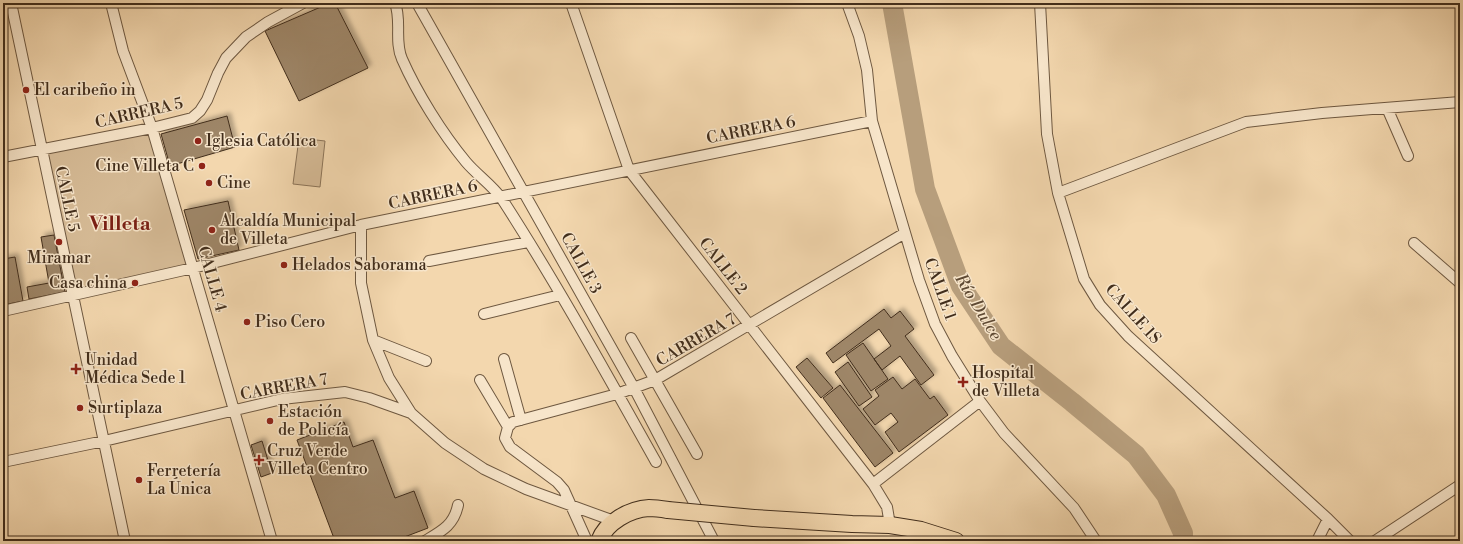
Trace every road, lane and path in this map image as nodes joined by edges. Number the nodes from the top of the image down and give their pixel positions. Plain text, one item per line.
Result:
1 (11, 3) edge
2 (111, 3) edge
3 (303, 3) edge
4 (395, 3) edge
5 (417, 3) edge
6 (571, 3) edge
7 (846, 3) edge
8 (1040, 3) edge
9 (1460, 102) edge
10 (1387, 108) junction
11 (872, 121) junction
12 (152, 128) junction
13 (41, 149) junction
14 (1408, 156) dead end
15 (3, 157) edge
16 (629, 170) junction
17 (524, 192) junction
18 (1058, 193) junction
19 (500, 196) junction
20 (361, 225) junction
21 (905, 233) junction
22 (528, 242) junction
23 (1414, 243) dead end
24 (429, 261) dead end
25 (193, 268) junction
26 (1460, 283) edge
27 (73, 296) junction
28 (560, 296) junction
29 (3, 311) edge
30 (484, 314) dead end
31 (750, 325) junction
32 (630, 338) dead end
33 (373, 340) junction
34 (504, 359) dead end
35 (426, 361) dead end
36 (480, 380) dead end
37 (656, 380) junction
38 (634, 388) junction
39 (617, 394) junction
40 (980, 401) junction
41 (234, 411) junction
42 (411, 412) junction
43 (521, 420) junction
44 (508, 426) junction
45 (104, 441) junction
46 (697, 454) dead end
47 (3, 462) edge
48 (656, 462) dead end
49 (873, 484) junction
50 (1460, 485) edge
51 (570, 504) junction
52 (458, 505) dead end
53 (1328, 519) junction
54 (614, 521) junction
55 (890, 525) junction
56 (125, 541) edge
57 (272, 541) edge
58 (425, 541) edge
59 (587, 541) edge
60 (599, 541) edge
61 (714, 541) edge
62 (956, 541) edge
63 (1096, 541) edge
64 (1317, 541) edge
65 (1350, 541) edge
66 (1375, 541) edge

1 - 13 street, CALLE 5
2 - 12 street, CALLE 4
3 - 12 street, CARRERA 5
4 - 19 street, CALLE 3
5 - 17 street, CALLE 3
6 - 16 street, CALLE 2
7 - 11 street, CALLE 1
8 - 18 street, CALLE 1S
9 - 10 street
10 - 14 street
10 - 18 street
11 - 16 street, CARRERA 6
11 - 21 street, CALLE 1
12 - 13 street, CARRERA 5
12 - 25 street, CALLE 4
13 - 15 street, CARRERA 5
13 - 27 street, CALLE 5
16 - 17 street, CARRERA 6
16 - 31 street, CALLE 2
17 - 19 street, CARRERA 6
17 - 38 street, CALLE 3
18 - 53 street, CALLE 1S
19 - 20 street, CARRERA 6
19 - 22 street, CALLE 3
20 - 25 street, CARRERA 6
20 - 33 street
21 - 31 street, CARRERA 7
21 - 40 street, CALLE 1
22 - 24 street
22 - 28 street, CALLE 3
23 - 26 street
25 - 27 street, CARRERA 6
25 - 41 street, CALLE 4
27 - 29 street, CARRERA 6
27 - 45 street, CALLE 5
28 - 30 street
28 - 39 street, CALLE 3
31 - 37 street, CARRERA 7
31 - 49 street, CALLE 2
32 - 37 street
33 - 35 street
33 - 42 street
34 - 43 street
36 - 44 street
37 - 38 street, CARRERA 7
37 - 46 street
38 - 39 street, CARRERA 7
38 - 61 street, CALLE 3
39 - 43 street, CARRERA 7
39 - 48 street, CALLE 3
40 - 49 street
40 - 63 street, CALLE 1
41 - 42 street, CARRERA 7
41 - 45 street, CARRERA 7
41 - 57 street, CALLE 4
42 - 51 street, CARRERA 7
43 - 44 street, CARRERA 7
44 - 51 street
45 - 47 street, CARRERA 7
45 - 56 street, CALLE 5
49 - 55 street, CALLE 2
50 - 66 street
51 - 54 street, CARRERA 7
51 - 59 street
52 - 58 street
53 - 64 street
53 - 65 street, CALLE 1S
54 - 55 main road, bridge
54 - 60 main road
55 - 62 main road

